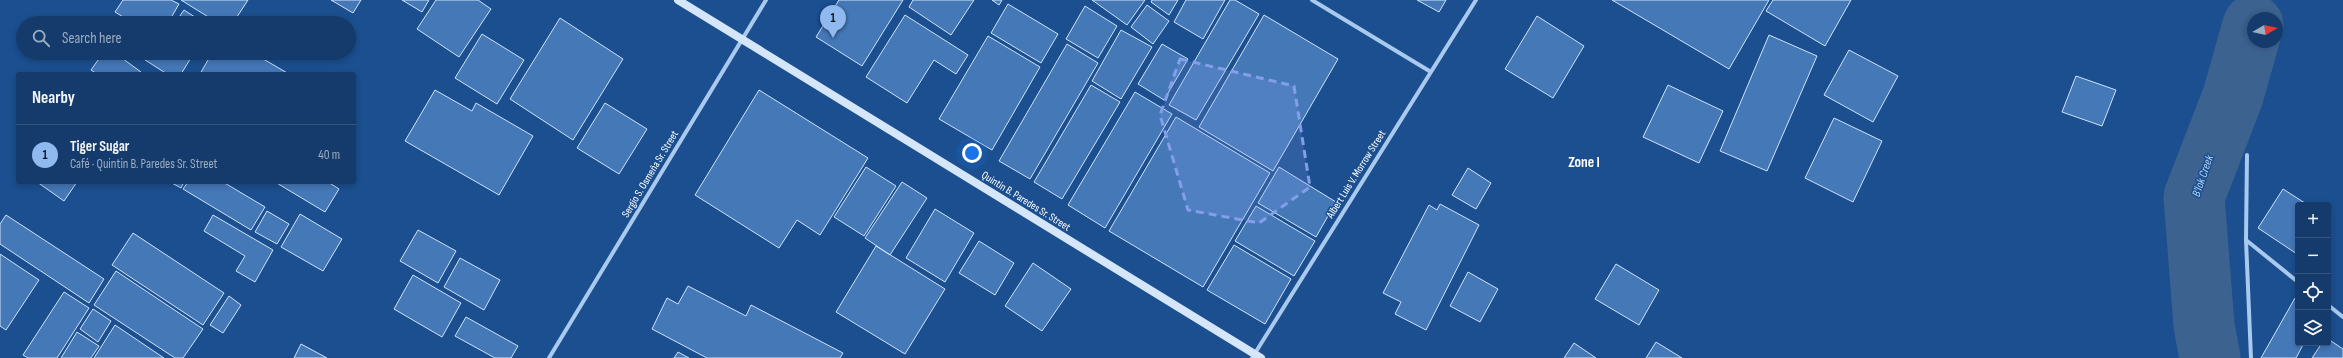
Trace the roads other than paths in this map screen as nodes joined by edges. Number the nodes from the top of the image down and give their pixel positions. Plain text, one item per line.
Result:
1 (678, 0) edge
2 (766, 0) edge
3 (1312, 0) edge
4 (1476, 0) edge
5 (742, 40) junction
6 (1431, 72) junction
7 (2247, 155) dead end
8 (2246, 240) junction
9 (2295, 280) edge
10 (2331, 307) edge
11 (2343, 317) edge
12 (1256, 357) edge
13 (549, 358) edge
14 (2251, 358) edge

1 - 5 main road, Quintin B. Paredes Sr. Street
2 - 5 street, Sergio S. Osmeña Sr. Street
3 - 6 street
4 - 6 street, Albert Luis V. Morrow Street
5 - 12 main road, Quintin B. Paredes Sr. Street
5 - 13 street, Sergio S. Osmeña Sr. Street
6 - 12 street, Albert Luis V. Morrow Street
7 - 8 street
8 - 9 street
8 - 14 street
10 - 11 street

